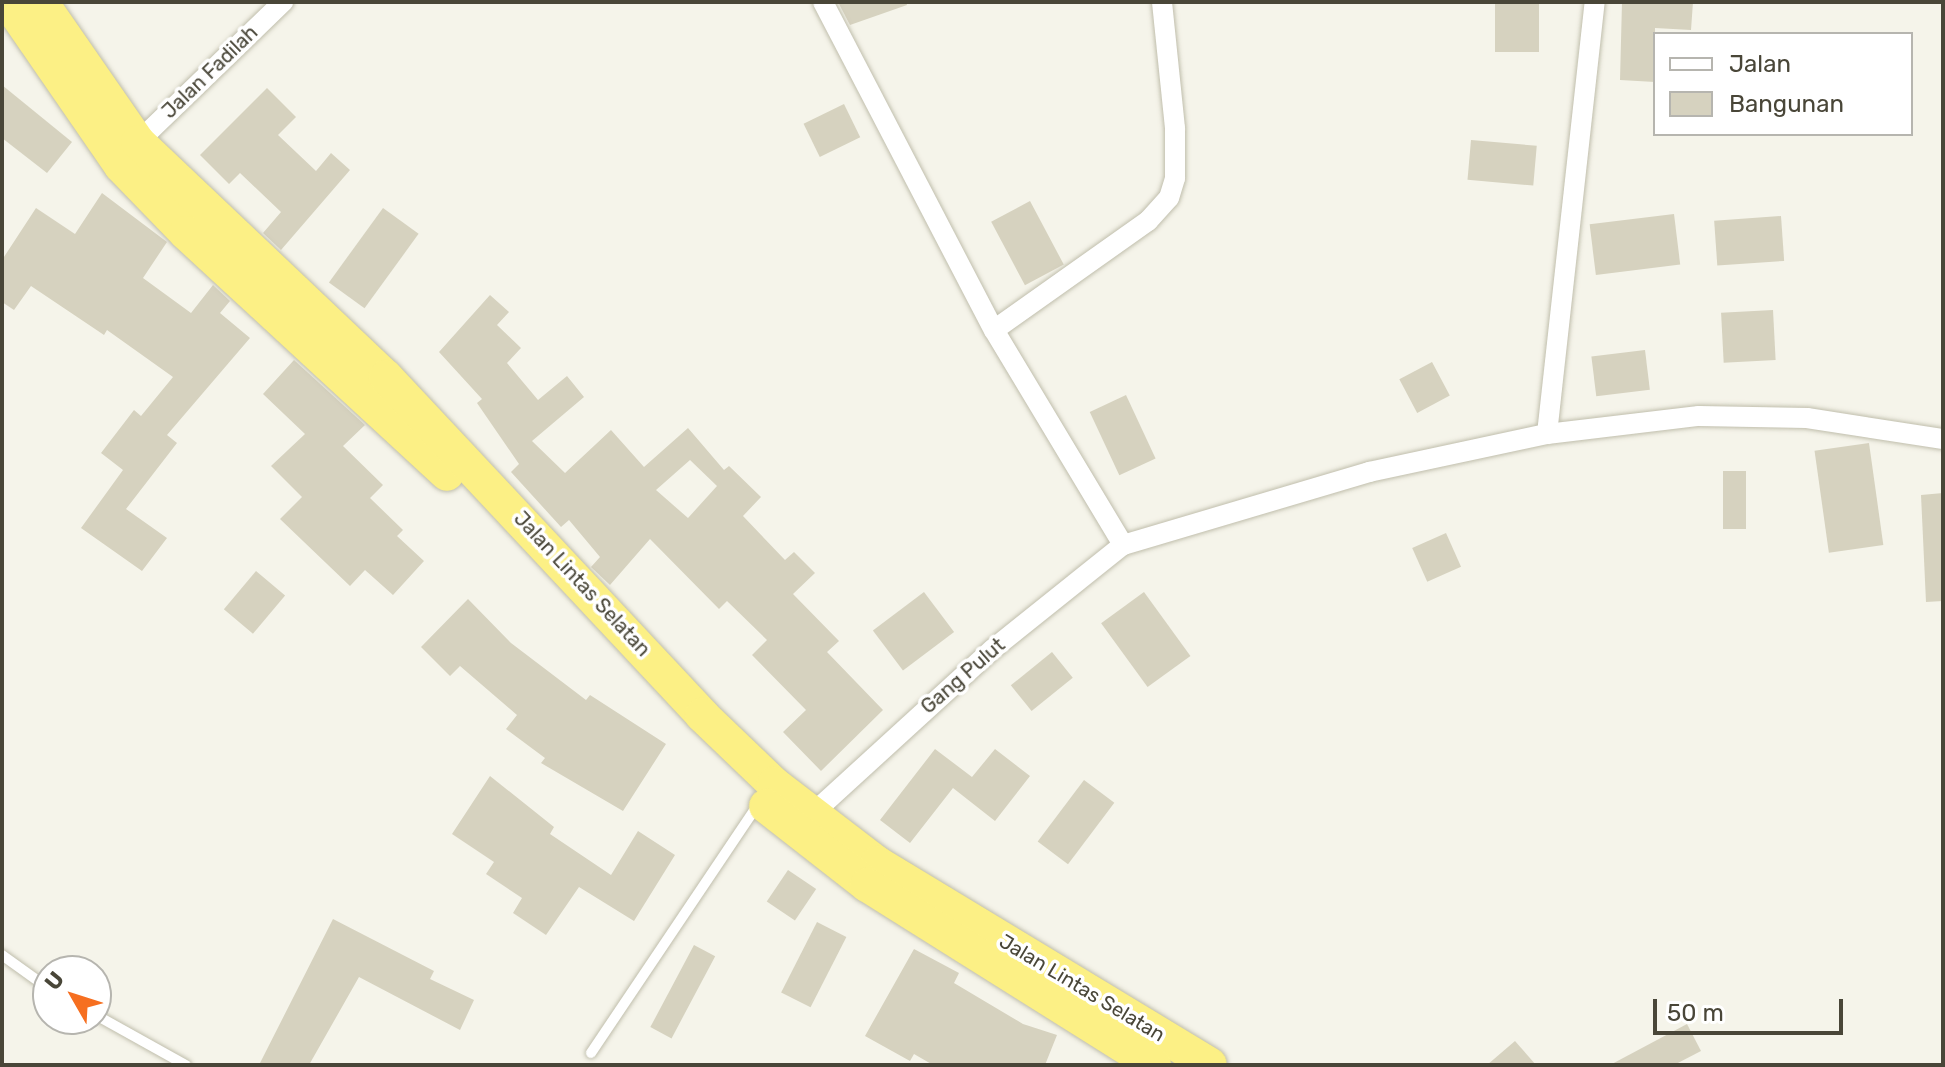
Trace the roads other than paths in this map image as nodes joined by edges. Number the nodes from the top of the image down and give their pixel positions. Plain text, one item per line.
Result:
1 (8, 2) edge
2 (41, 2) edge
3 (283, 2) edge
4 (823, 2) edge
5 (1162, 2) edge
6 (1595, 2) edge
7 (138, 142) junction
8 (994, 330) junction
9 (1547, 434) junction
10 (1943, 439) edge
11 (437, 447) junction
12 (1123, 545) junction
13 (760, 801) junction
14 (811, 815) junction
15 (2, 955) edge
16 (1004, 956) junction
17 (32, 977) edge
18 (112, 1024) edge
19 (591, 1053) dead end
20 (1138, 1061) edge
21 (186, 1065) edge
22 (1210, 1065) edge

1 - 11 highway, Jalan Lintas Selatan
2 - 7 highway, Jalan Lintas Selatan
3 - 7 street, Jalan Fadilah
4 - 8 street
5 - 8 street
6 - 9 street
7 - 11 highway, Jalan Lintas Selatan
8 - 12 street
9 - 10 street
9 - 12 street
11 - 13 highway, Jalan Lintas Selatan
11 - 14 highway, Jalan Lintas Selatan
12 - 14 street, Gang Pulut
13 - 16 highway, Jalan Lintas Selatan
13 - 19 lane
14 - 16 highway, Jalan Lintas Selatan
15 - 17 lane
16 - 20 highway, Jalan Lintas Selatan
16 - 22 highway, Jalan Lintas Selatan
18 - 21 lane

